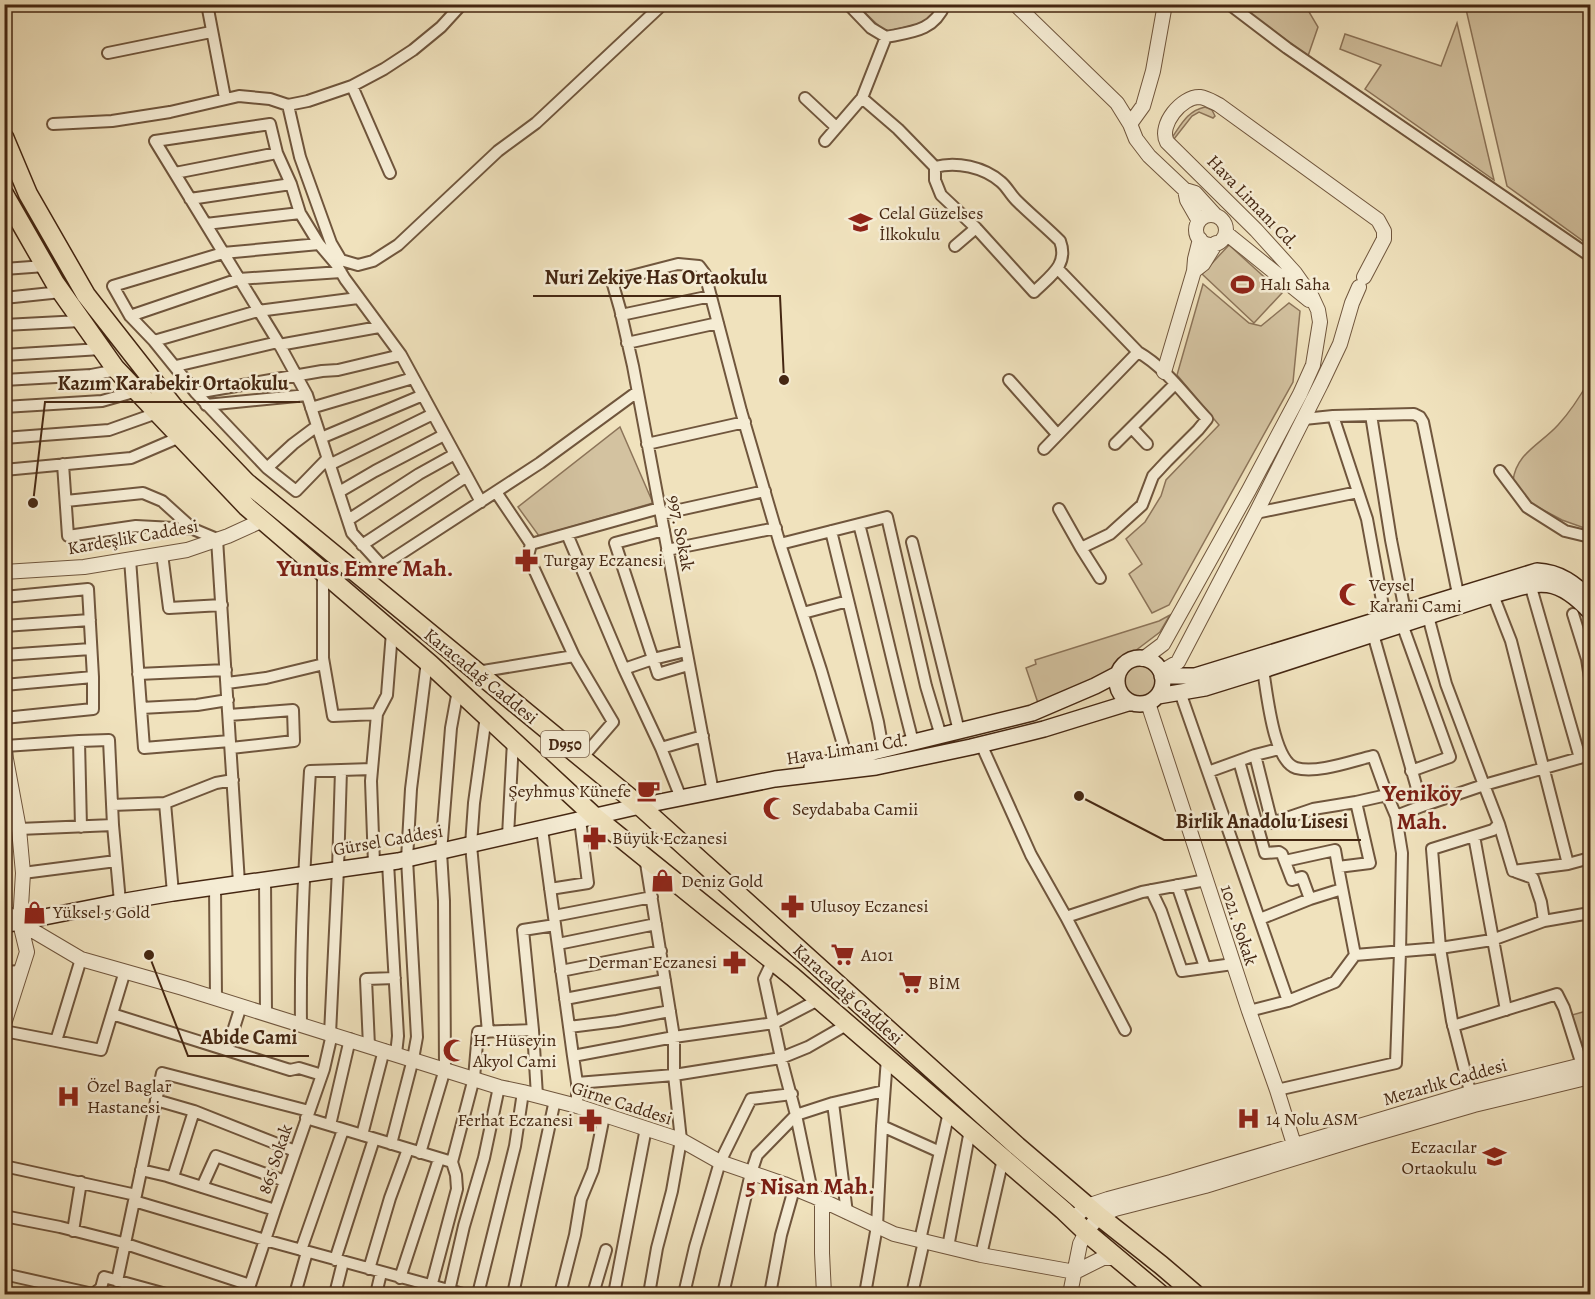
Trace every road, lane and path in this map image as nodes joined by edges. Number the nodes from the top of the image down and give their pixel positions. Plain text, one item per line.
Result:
1 (207, 4) edge
2 (462, 4) edge
3 (663, 4) edge
4 (848, 4) edge
5 (945, 4) edge
6 (1015, 4) edge
7 (1165, 4) edge
8 (1229, 4) edge
9 (211, 32) junction
10 (886, 37) junction
11 (108, 53) dead end
12 (352, 86) junction
13 (225, 98) junction
14 (805, 98) dead end
15 (862, 98) junction
16 (288, 105) junction
17 (53, 124) dead end
18 (1130, 124) junction
19 (836, 127) junction
20 (4, 137) edge
21 (825, 141) dead end
22 (277, 153) junction
23 (935, 167) junction
24 (390, 173) dead end
25 (175, 174) junction
26 (291, 184) junction
27 (1185, 190) junction
28 (4, 194) edge
29 (190, 199) junction
30 (300, 213) junction
31 (1215, 215) junction
32 (1199, 221) junction
33 (206, 224) junction
34 (976, 228) junction
35 (1221, 238) junction
36 (1200, 239) junction
37 (319, 244) junction
38 (955, 246) dead end
39 (223, 253) junction
40 (1590, 256) edge
41 (45, 266) junction
42 (4, 269) edge
43 (1058, 269) junction
44 (1194, 270) junction
45 (341, 272) junction
46 (239, 279) junction
47 (61, 292) junction
48 (711, 296) junction
49 (4, 298) edge
50 (358, 298) junction
51 (1315, 304) junction
52 (258, 311) junction
53 (621, 315) junction
54 (130, 316) junction
55 (81, 321) junction
56 (1320, 322) junction
57 (718, 323) junction
58 (4, 325) edge
59 (1346, 325) junction
60 (379, 327) junction
61 (154, 341) junction
62 (627, 343) junction
63 (278, 344) junction
64 (101, 349) junction
65 (1138, 352) junction
66 (4, 355) edge
67 (401, 355) junction
68 (176, 366) junction
69 (117, 370) junction
70 (1164, 372) junction
71 (296, 376) junction
72 (413, 378) junction
73 (4, 380) edge
74 (1009, 380) dead end
75 (1174, 384) junction
76 (137, 391) junction
77 (637, 392) junction
78 (196, 393) junction
79 (307, 395) junction
80 (423, 395) junction
81 (206, 405) junction
82 (4, 407) edge
83 (311, 408) junction
84 (157, 413) junction
85 (433, 414) junction
86 (1371, 415) junction
87 (1333, 416) junction
88 (1304, 419) junction
89 (745, 422) junction
90 (317, 426) junction
91 (1132, 428) junction
92 (1057, 434) junction
93 (444, 435) junction
94 (180, 437) junction
95 (4, 438) edge
96 (321, 438) junction
97 (647, 444) junction
98 (1115, 444) dead end
99 (1147, 444) dead end
100 (1044, 449) dead end
101 (454, 454) junction
102 (328, 462) junction
103 (63, 464) junction
104 (267, 468) junction
105 (4, 470) edge
106 (1500, 471) dead end
107 (467, 476) junction
108 (765, 491) junction
109 (339, 492) junction
110 (496, 492) junction
111 (1358, 492) junction
112 (66, 501) junction
113 (481, 502) junction
114 (1059, 509) dead end
115 (660, 511) junction
116 (1256, 513) junction
117 (263, 520) junction
118 (348, 520) junction
119 (859, 524) junction
120 (776, 528) junction
121 (193, 529) junction
122 (664, 530) junction
123 (831, 531) junction
124 (567, 534) junction
125 (1590, 537) edge
126 (217, 539) junction
127 (912, 542) dead end
128 (531, 544) junction
129 (780, 544) junction
130 (362, 545) junction
131 (1081, 548) junction
132 (668, 550) junction
133 (162, 554) junction
134 (130, 559) junction
135 (382, 566) junction
136 (4, 572) edge
137 (324, 573) junction
138 (1100, 578) dead end
139 (365, 580) junction
140 (1530, 584) junction
141 (1458, 594) junction
142 (1493, 595) junction
143 (4, 597) edge
144 (1590, 599) edge
145 (848, 601) junction
146 (222, 605) junction
147 (1590, 612) edge
148 (803, 614) junction
149 (1573, 614) dead end
150 (1428, 616) junction
151 (1384, 617) junction
152 (1404, 618) junction
153 (90, 620) junction
154 (4, 626) edge
155 (392, 632) junction
156 (1373, 634) junction
157 (91, 649) junction
158 (686, 651) junction
159 (4, 656) edge
160 (574, 656) junction
161 (653, 659) junction
162 (1143, 659) junction
163 (426, 661) junction
164 (324, 664) junction
165 (688, 665) junction
166 (624, 669) junction
167 (226, 670) junction
168 (1263, 670) junction
169 (477, 672) junction
170 (138, 674) junction
171 (1118, 674) junction
172 (1162, 674) junction
173 (93, 677) junction
174 (1590, 678) edge
175 (227, 683) junction
176 (4, 686) edge
177 (458, 690) junction
178 (1180, 692) junction
179 (228, 700) junction
180 (1146, 701) junction
181 (141, 708) junction
182 (377, 714) junction
183 (229, 715) junction
184 (486, 716) junction
185 (4, 718) edge
186 (960, 731) junction
187 (702, 736) junction
188 (941, 736) junction
189 (4, 739) edge
190 (513, 740) junction
191 (80, 741) junction
192 (913, 742) junction
193 (231, 744) junction
194 (981, 744) junction
195 (661, 748) junction
196 (1279, 749) junction
197 (882, 750) junction
198 (5, 754) edge
199 (1255, 755) junction
200 (1585, 756) edge
201 (582, 758) junction
202 (848, 758) junction
203 (1239, 761) junction
204 (1543, 768) junction
205 (372, 769) junction
206 (341, 770) junction
207 (1411, 771) junction
208 (1208, 772) junction
209 (775, 779) junction
210 (233, 780) junction
211 (1484, 785) junction
212 (714, 792) junction
213 (1387, 795) junction
214 (681, 798) junction
215 (9, 800) edge
216 (1356, 802) junction
217 (165, 803) junction
218 (112, 805) junction
219 (640, 806) junction
220 (1422, 806) junction
221 (1396, 816) junction
222 (587, 818) junction
223 (1499, 824) junction
224 (113, 825) junction
225 (81, 827) junction
226 (18, 829) junction
227 (542, 829) junction
228 (508, 836) junction
229 (1474, 836) junction
230 (471, 844) junction
231 (441, 852) junction
232 (645, 857) junction
233 (1590, 858) edge
234 (407, 859) junction
235 (116, 861) junction
236 (1285, 861) junction
237 (381, 864) junction
238 (1568, 864) junction
239 (1338, 867) junction
240 (338, 869) junction
241 (1514, 871) junction
242 (23, 873) junction
243 (304, 874) junction
244 (265, 879) junction
245 (1206, 880) junction
246 (239, 883) junction
247 (1177, 885) junction
248 (215, 886) junction
249 (550, 889) junction
250 (1342, 889) junction
251 (1151, 890) junction
252 (173, 893) junction
253 (652, 897) junction
254 (1310, 899) junction
255 (120, 902) junction
256 (4, 911) edge
257 (1590, 913) edge
258 (1066, 917) junction
259 (1260, 919) junction
260 (554, 920) junction
261 (1544, 921) junction
262 (12, 924) edge
263 (656, 924) junction
264 (1492, 940) junction
265 (558, 944) junction
266 (1440, 948) junction
267 (661, 951) junction
268 (1400, 952) junction
269 (1355, 955) junction
270 (81, 959) junction
271 (773, 960) junction
272 (1233, 964) junction
273 (1205, 967) junction
274 (561, 970) junction
275 (21, 971) junction
276 (125, 971) junction
277 (4, 972) edge
278 (395, 978) junction
279 (665, 980) junction
280 (216, 998) junction
281 (565, 999) junction
282 (820, 999) junction
283 (1288, 1001) junction
284 (241, 1006) junction
285 (1506, 1010) junction
286 (670, 1011) junction
287 (1249, 1011) junction
288 (112, 1014) junction
289 (266, 1014) junction
290 (6, 1016) edge
291 (774, 1023) junction
292 (301, 1024) junction
293 (848, 1024) junction
294 (1453, 1026) junction
295 (569, 1027) junction
296 (534, 1030) junction
297 (1125, 1030) dead end
298 (4, 1031) edge
299 (488, 1032) junction
300 (331, 1034) junction
301 (675, 1037) junction
302 (350, 1039) junction
303 (56, 1041) junction
304 (369, 1046) junction
305 (227, 1050) junction
306 (390, 1052) junction
307 (573, 1056) junction
308 (782, 1058) junction
309 (887, 1058) junction
310 (413, 1059) junction
311 (1586, 1064) edge
312 (445, 1069) junction
313 (674, 1075) junction
314 (322, 1076) junction
315 (1590, 1077) edge
316 (474, 1078) junction
317 (577, 1083) junction
318 (499, 1087) junction
319 (1277, 1090) junction
320 (885, 1091) junction
321 (530, 1094) junction
322 (792, 1094) junction
323 (1472, 1099) junction
324 (156, 1100) junction
325 (555, 1100) junction
326 (833, 1103) junction
327 (577, 1107) junction
328 (194, 1111) junction
329 (949, 1112) junction
330 (308, 1115) junction
331 (796, 1115) junction
332 (604, 1116) junction
333 (330, 1125) junction
334 (882, 1126) junction
335 (646, 1128) junction
336 (343, 1130) junction
337 (970, 1130) junction
338 (362, 1135) junction
339 (374, 1139) junction
340 (681, 1140) junction
341 (391, 1144) junction
342 (408, 1149) junction
343 (295, 1151) junction
344 (1296, 1151) junction
345 (940, 1152) junction
346 (420, 1153) junction
347 (439, 1158) junction
348 (1003, 1159) junction
349 (452, 1162) junction
350 (720, 1162) junction
351 (4, 1166) edge
352 (141, 1170) junction
353 (751, 1173) junction
354 (173, 1178) junction
355 (285, 1181) junction
356 (81, 1182) junction
357 (202, 1187) junction
358 (794, 1189) junction
359 (135, 1198) junction
360 (817, 1198) junction
361 (274, 1210) junction
362 (1093, 1211) junction
363 (847, 1213) junction
364 (4, 1216) edge
365 (877, 1226) junction
366 (1080, 1226) junction
367 (73, 1231) junction
368 (265, 1240) junction
369 (922, 1241) junction
370 (125, 1244) junction
371 (948, 1247) junction
372 (606, 1250) dead end
373 (304, 1251) junction
374 (981, 1255) junction
375 (1116, 1258) junction
376 (339, 1261) junction
377 (369, 1269) junction
378 (1075, 1272) junction
379 (381, 1273) junction
380 (4, 1274) edge
381 (400, 1278) junction
382 (117, 1281) junction
383 (425, 1289) edge
384 (249, 1290) edge
385 (93, 1294) edge
386 (166, 1294) edge
387 (295, 1294) edge
388 (335, 1294) edge
389 (376, 1294) edge
390 (458, 1294) edge
391 (478, 1294) edge
392 (513, 1294) edge
393 (560, 1294) edge
394 (593, 1294) edge
395 (614, 1294) edge
396 (649, 1294) edge
397 (684, 1294) edge
398 (723, 1294) edge
399 (770, 1294) edge
400 (824, 1294) edge
401 (864, 1294) edge
402 (912, 1294) edge
403 (1070, 1294) edge
404 (1160, 1294) edge
405 (1195, 1294) edge

1 - 9 street
2 - 12 street
3 - 16 street
4 - 10 street
5 - 10 street
6 - 18 street
7 - 18 street
8 - 40 street
9 - 11 street
9 - 13 street
10 - 15 street
12 - 16 street
12 - 24 street
13 - 16 street
13 - 17 street
14 - 19 street
15 - 19 street
15 - 23 street
18 - 27 street
19 - 21 street
20 - 139 highway, Karacadağ Caddesi / D950
22 - 25 street
22 - 25 street
22 - 26 street
23 - 34 street
23 - 43 street
25 - 29 street
26 - 29 street
26 - 30 street
27 - 31 street
27 - 32 street
28 - 41 highway, Karacadağ Caddesi / D950
29 - 33 street
30 - 33 street
30 - 37 street
31 - 32 street
31 - 35 street
32 - 36 street
33 - 39 street
34 - 38 street
34 - 43 street
35 - 36 street
35 - 44 street
35 - 51 street
36 - 44 street
37 - 39 street
37 - 45 street
39 - 46 street
39 - 54 street
41 - 42 street
41 - 47 highway, Karacadağ Caddesi / D950
43 - 65 street
44 - 70 street
45 - 46 street
45 - 50 street
46 - 52 street
46 - 54 street
47 - 49 street
47 - 55 highway, Karacadağ Caddesi / D950
48 - 53 street
48 - 53 street, 997. Sokak
48 - 57 street
50 - 52 street
50 - 60 street
51 - 56 street, Hava Limanı Cd.
51 - 59 street, Hava Limanı Cd.
52 - 61 street
52 - 63 street
53 - 62 street, 997. Sokak
54 - 61 street
55 - 58 street
55 - 64 highway, Karacadağ Caddesi / D950
56 - 59 street
56 - 162 street, Hava Limanı Cd.
57 - 62 street
57 - 89 street
59 - 88 street, Hava Limanı Cd.
60 - 63 street
60 - 67 street
61 - 68 street
62 - 77 street, 997. Sokak
63 - 68 street
63 - 71 street
64 - 66 street
64 - 69 highway, Karacadağ Caddesi / D950
65 - 70 street
65 - 92 street
67 - 71 street
67 - 72 street
68 - 78 street
69 - 73 street
69 - 76 highway, Karacadağ Caddesi / D950
70 - 75 street
71 - 78 street
71 - 79 street
72 - 80 street
72 - 83 street
74 - 92 street
75 - 91 street
75 - 131 street
76 - 82 street
76 - 84 highway, Karacadağ Caddesi / D950
77 - 97 street, 997. Sokak
77 - 110 street
78 - 81 street
79 - 81 street
79 - 83 street
80 - 85 street
80 - 96 street
81 - 104 street
83 - 90 street
84 - 94 highway, Karacadağ Caddesi / D950
84 - 95 street
85 - 93 street
85 - 102 street
86 - 87 street
86 - 141 street
86 - 152 street
87 - 88 street
87 - 111 street
88 - 116 street, Hava Limanı Cd.
89 - 97 street
89 - 108 street
90 - 96 street
90 - 104 street
91 - 98 street
91 - 99 street
92 - 100 street
93 - 101 street
93 - 109 street
94 - 103 street
94 - 117 highway, Karacadağ Caddesi / D950
96 - 102 street
97 - 115 street, 997. Sokak
101 - 107 street
101 - 118 street
102 - 104 street
102 - 109 street
103 - 105 street
103 - 112 street
106 - 125 street
107 - 113 street
107 - 130 street
108 - 115 street
108 - 120 street
109 - 118 street
110 - 113 street
110 - 128 street
111 - 116 street
111 - 151 street
112 - 121 street
112 - 121 street
113 - 135 street
114 - 131 street
115 - 122 street, 997. Sokak
115 - 124 street
116 - 172 street, Hava Limanı Cd.
117 - 126 street, Kardeşlik Caddesi
117 - 137 highway, Karacadağ Caddesi / D950
118 - 130 street
119 - 123 street
119 - 188 street
119 - 192 street
120 - 129 street
120 - 132 street
121 - 126 street
122 - 132 street, 997. Sokak
122 - 161 street
123 - 129 street
123 - 145 street
124 - 128 street
124 - 166 street
126 - 133 street, Kardeşlik Caddesi
126 - 146 street
127 - 186 street
128 - 160 street
129 - 148 street
130 - 135 street
131 - 138 street
132 - 158 street, 997. Sokak
133 - 134 street, Kardeşlik Caddesi
133 - 146 street
134 - 136 street, Kardeşlik Caddesi
134 - 170 street
135 - 139 street
137 - 155 highway, Karacadağ Caddesi / D950
137 - 164 street
139 - 169 highway, Karacadağ Caddesi / D950
140 - 142 main road
140 - 147 main road
140 - 200 street
141 - 144 main road
141 - 152 main road
142 - 150 main road
142 - 204 street
143 - 153 street
145 - 148 street
145 - 197 street
146 - 167 street
148 - 202 street
149 - 174 street
150 - 152 main road
150 - 211 street
151 - 152 main road
151 - 172 main road
152 - 156 main road, Hava Limanı Cd.
152 - 207 street
153 - 154 street
153 - 157 street
155 - 163 highway, Karacadağ Caddesi / D950
155 - 182 street
156 - 168 main road, Hava Limanı Cd.
156 - 207 street
157 - 159 street
157 - 173 street
158 - 161 street
158 - 165 street, 997. Sokak
160 - 169 street
160 - 201 street
161 - 165 street
161 - 166 street
162 - 171 main road
162 - 172 main road
163 - 177 highway, Karacadağ Caddesi / D950
163 - 234 street
164 - 175 street
164 - 182 street
165 - 187 street, 997. Sokak
166 - 195 street
167 - 170 street
167 - 175 street
168 - 178 main road, Hava Limanı Cd.
168 - 196 street
169 - 201 highway, Karacadağ Caddesi / D950
170 - 181 street
171 - 180 main road
171 - 186 main road, Hava Limanı Cd.
172 - 180 main road
173 - 176 street
173 - 185 street
175 - 179 street
177 - 184 highway, Karacadağ Caddesi / D950
177 - 231 street
178 - 180 main road, Hava Limanı Cd.
178 - 208 street
179 - 181 street
179 - 183 street
180 - 194 main road, Hava Limanı Cd.
180 - 245 street, 1021. Sokak
181 - 193 street
182 - 205 street
183 - 193 street
183 - 193 street
184 - 190 highway, Karacadağ Caddesi / D950
184 - 230 street
186 - 188 main road, Hava Limanı Cd.
187 - 195 street
187 - 212 street, 997. Sokak
188 - 192 main road, Hava Limanı Cd.
189 - 198 street
190 - 222 highway, Karacadağ Caddesi / D950
190 - 228 street
191 - 198 street
191 - 218 street
191 - 225 street
192 - 197 main road, Hava Limanı Cd.
193 - 210 street
194 - 209 main road, Hava Limanı Cd.
194 - 258 street
195 - 214 street
196 - 199 street
196 - 213 street
197 - 202 main road, Hava Limanı Cd.
198 - 215 street
199 - 203 street
199 - 216 street
200 - 204 street
201 - 219 highway, Karacadağ Caddesi / D950
202 - 209 main road, Hava Limanı Cd.
203 - 208 street
203 - 236 street
204 - 211 street
204 - 238 street
205 - 206 street
205 - 237 street
206 - 240 street, 865 Sokak
206 - 243 street
207 - 220 street
208 - 259 street
209 - 212 main road, Gürsel Caddesi
210 - 217 street
210 - 246 street
211 - 220 street
211 - 223 street
212 - 214 main road, Gürsel Caddesi
213 - 216 street
213 - 221 street
214 - 219 main road, Gürsel Caddesi
215 - 226 street
216 - 239 street
217 - 218 street
217 - 252 street
218 - 224 street
219 - 222 main road, Gürsel Caddesi
219 - 362 highway, Karacadağ Caddesi / D950
220 - 221 street
221 - 268 street
222 - 227 main road, Gürsel Caddesi
222 - 232 highway, Karacadağ Caddesi / D950
222 - 249 street
223 - 229 street
223 - 241 street
224 - 225 street
224 - 235 street
225 - 226 street
226 - 242 street
227 - 228 main road, Gürsel Caddesi
227 - 249 street
228 - 230 main road, Gürsel Caddesi
229 - 264 street
229 - 266 street
230 - 231 main road, Gürsel Caddesi
230 - 299 street
231 - 234 main road, Gürsel Caddesi
231 - 312 street
232 - 253 street
232 - 271 highway, Karacadağ Caddesi / D950
233 - 238 street
234 - 237 main road, Gürsel Caddesi
234 - 310 street
235 - 242 street
235 - 255 street
236 - 239 street
236 - 254 street
237 - 240 main road, Gürsel Caddesi
237 - 278 street
238 - 241 street
239 - 250 street
240 - 243 main road, Gürsel Caddesi
240 - 300 street, 865 Sokak
241 - 261 street
242 - 262 street
243 - 244 main road, Gürsel Caddesi
243 - 292 street
244 - 246 main road, Gürsel Caddesi
244 - 289 street
245 - 247 street
245 - 272 street, 1021. Sokak
246 - 248 main road, Gürsel Caddesi
247 - 251 street
247 - 273 street
248 - 252 main road, Gürsel Caddesi
248 - 280 street
249 - 260 street
250 - 254 street
250 - 269 street
251 - 258 street
251 - 273 street
252 - 255 main road, Gürsel Caddesi
253 - 260 street
253 - 263 street
254 - 259 street
255 - 262 main road, Gürsel Caddesi
256 - 262 street, Girne Caddesi
257 - 261 street
258 - 297 street
259 - 283 street
260 - 265 street
260 - 296 street
261 - 264 street
262 - 270 street, Girne Caddesi
262 - 275 street
263 - 265 street
263 - 267 street
264 - 266 street
264 - 285 street
265 - 274 street
266 - 268 street
266 - 294 street
267 - 274 street
267 - 279 street
268 - 269 street
268 - 319 street
269 - 283 street
270 - 276 street, Girne Caddesi
270 - 303 street
271 - 282 highway, Karacadağ Caddesi / D950
271 - 291 street
272 - 273 street
272 - 287 street, 1021. Sokak
274 - 281 street
275 - 277 street
275 - 290 street
276 - 280 street, Girne Caddesi
276 - 288 street
278 - 304 street
278 - 306 street
279 - 281 street
279 - 286 street
280 - 284 street, Girne Caddesi
281 - 295 street
282 - 291 street
282 - 293 highway, Karacadağ Caddesi / D950
283 - 287 street
284 - 289 street, Girne Caddesi
284 - 305 street
285 - 294 street
285 - 311 street
286 - 295 street
286 - 301 street
287 - 319 street, 1021. Sokak
288 - 303 street
288 - 305 street
289 - 292 street, Girne Caddesi
291 - 301 street
291 - 308 street
292 - 300 street, Girne Caddesi
293 - 308 street
293 - 309 highway, Karacadağ Caddesi / D950
294 - 323 street
295 - 307 street
296 - 299 street
296 - 321 street
298 - 303 street
299 - 316 street
300 - 302 street, Girne Caddesi
300 - 314 street, 865 Sokak
301 - 307 street
301 - 313 street
302 - 304 street, Girne Caddesi
302 - 333 street
304 - 306 street, Girne Caddesi
305 - 314 street
306 - 310 street, Girne Caddesi
306 - 338 street
307 - 317 street
308 - 313 street
308 - 322 street
309 - 320 street
309 - 329 highway, Karacadağ Caddesi / D950
310 - 312 street, Girne Caddesi
310 - 341 street
311 - 323 street, Mezarlık Caddesi
312 - 316 street, Girne Caddesi
312 - 346 street
313 - 317 street
313 - 340 street
314 - 330 street, 865 Sokak
315 - 323 street, Mezarlık Caddesi
316 - 318 street, Girne Caddesi
316 - 349 street
317 - 327 street
318 - 321 street, Girne Caddesi
318 - 390 street
319 - 344 street, 1021. Sokak
320 - 326 street
320 - 334 street
321 - 325 street, Girne Caddesi
321 - 391 street
322 - 331 street
322 - 350 street
323 - 344 street, Mezarlık Caddesi
324 - 328 street
324 - 330 street
324 - 352 street
325 - 327 street, Girne Caddesi
325 - 392 street
326 - 331 street
326 - 363 street
327 - 332 street, Girne Caddesi
328 - 343 street
328 - 354 street
329 - 337 highway, Karacadağ Caddesi / D950
329 - 345 street
330 - 333 street
330 - 343 street, 865 Sokak
331 - 353 street
331 - 360 street
332 - 335 street, Girne Caddesi
332 - 393 street
333 - 336 street
334 - 345 street
334 - 365 street
335 - 340 street, Girne Caddesi
335 - 395 street
336 - 338 street
336 - 373 street
337 - 348 highway, Karacadağ Caddesi / D950
337 - 371 street
338 - 339 street
339 - 341 street
339 - 376 street
340 - 350 street, Girne Caddesi
340 - 396 street
341 - 342 street
342 - 346 street
342 - 377 street
343 - 355 street, 865 Sokak
344 - 362 street, Mezarlık Caddesi
345 - 369 street
346 - 347 street
347 - 349 street
347 - 381 street
348 - 366 highway, Karacadağ Caddesi / D950
348 - 374 street
349 - 383 street
350 - 353 street, Girne Caddesi
350 - 397 street
351 - 356 street
352 - 354 street
352 - 359 street
353 - 358 street, Girne Caddesi
353 - 398 street
354 - 357 street
355 - 357 street
355 - 361 street, 865 Sokak
356 - 359 street
356 - 367 street
357 - 361 street
358 - 360 street, Girne Caddesi
358 - 399 street
359 - 368 street
359 - 370 street
360 - 363 street, Girne Caddesi
360 - 400 street
361 - 368 street, 865 Sokak
362 - 366 street
362 - 405 highway, Karacadağ Caddesi / D950
363 - 365 street, Girne Caddesi
364 - 367 street
365 - 369 street, Girne Caddesi
365 - 401 street
366 - 375 highway, Karacadağ Caddesi / D950
366 - 378 street
367 - 370 street
368 - 373 street
368 - 384 street, 865 Sokak
369 - 371 street, Girne Caddesi
369 - 402 street
370 - 382 street
370 - 384 street
371 - 374 street, Girne Caddesi
372 - 394 street
373 - 376 street
373 - 387 street
374 - 378 street, Girne Caddesi
375 - 378 street
375 - 404 highway, Karacadağ Caddesi / D950
376 - 377 street
376 - 388 street
377 - 379 street
378 - 403 street
379 - 381 street
379 - 389 street
380 - 385 street
381 - 383 street
382 - 385 street
382 - 386 street
383 - 390 street

